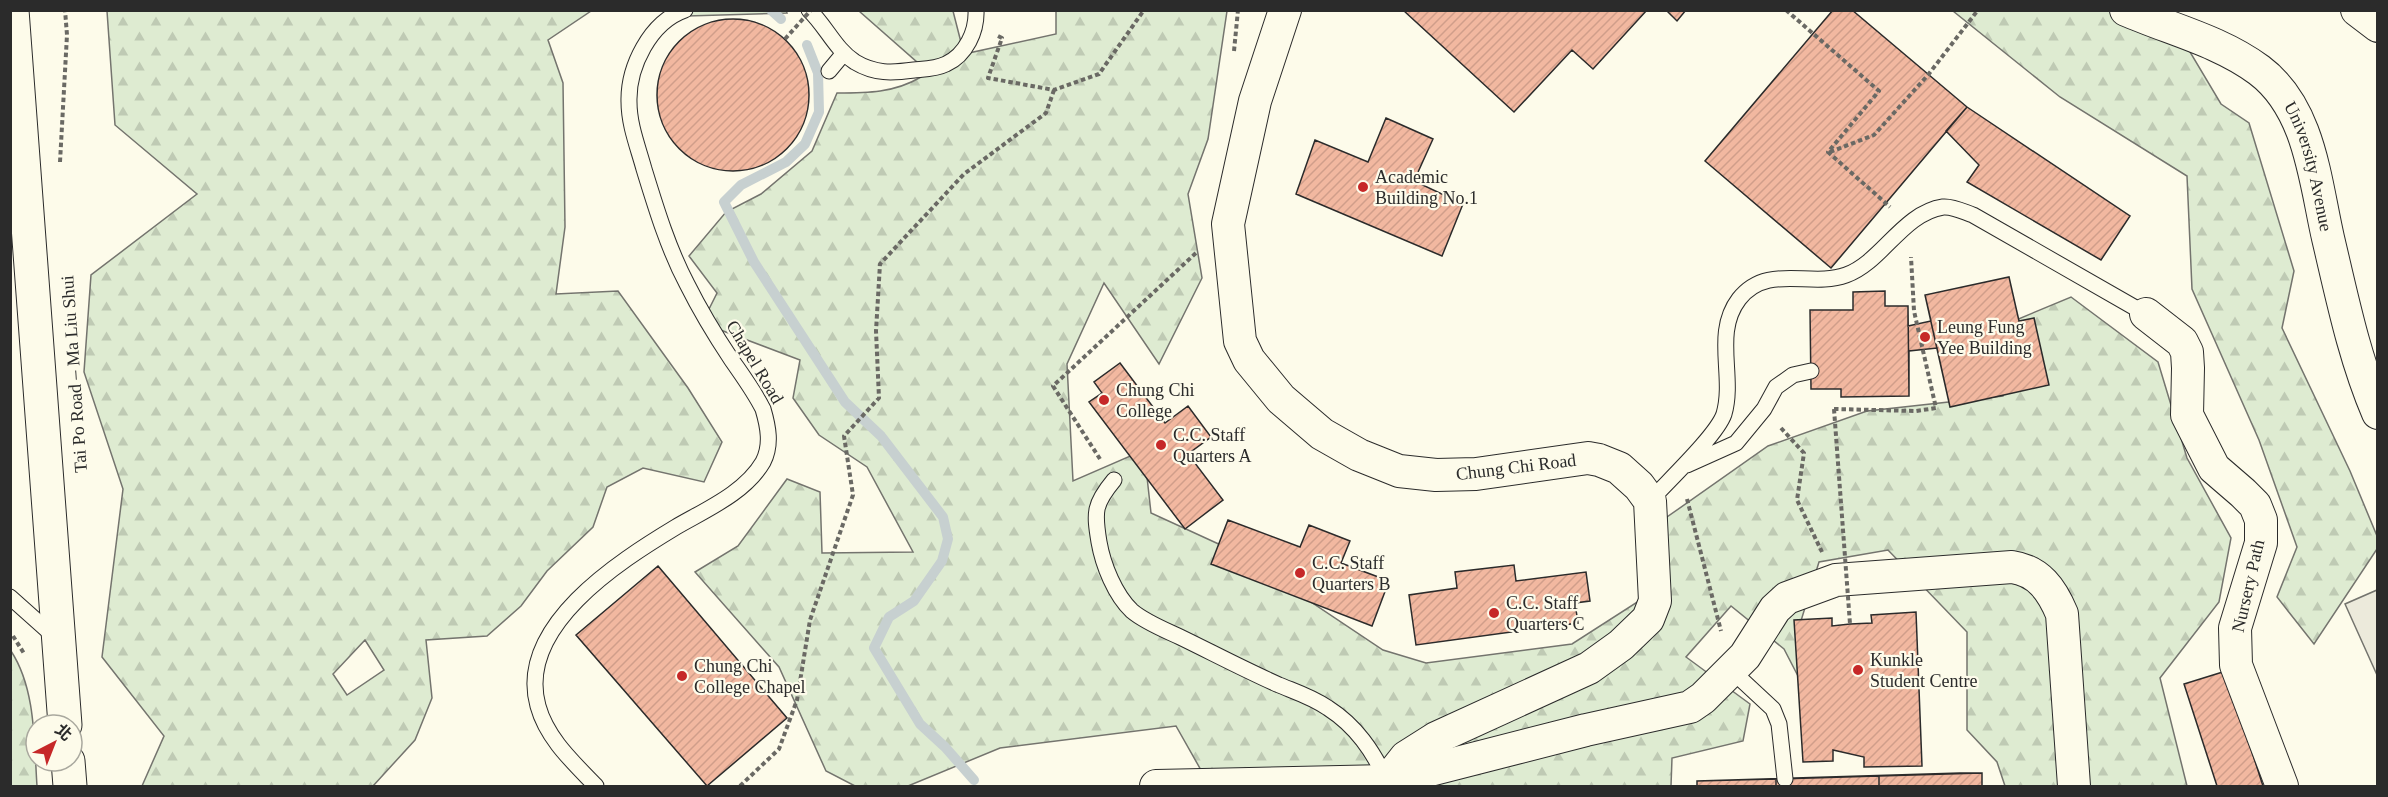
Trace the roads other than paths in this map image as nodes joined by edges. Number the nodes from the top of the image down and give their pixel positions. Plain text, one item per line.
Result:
1 (12, 10) edge
2 (685, 10) edge
3 (810, 10) edge
4 (975, 10) edge
5 (1285, 10) edge
6 (2126, 10) edge
7 (2357, 10) edge
8 (2378, 26) edge
9 (844, 53) junction
10 (829, 71) dead end
11 (20, 220) edge
12 (2146, 314) joint
13 (1811, 371) dead end
14 (2378, 412) edge
15 (1679, 469) junction
16 (1114, 480) road end
17 (1650, 501) junction
18 (10, 597) edge
19 (59, 640) junction
20 (1730, 669) junction
21 (64, 713) edge
22 (1785, 779) dead end
23 (1387, 781) junction
24 (597, 786) edge
25 (1156, 786) edge
26 (2074, 786) edge
27 (2282, 786) edge

1 - 11 main road, Tai Po Road – Ma Liu Shui
2 - 24 lane, Chapel Road
3 - 9 lane
4 - 9 lane
5 - 17 street, Chung Chi Road
6 - 14 street, University Avenue
7 - 8 street
9 - 10 lane
11 - 19 main road, Tai Po Road – Ma Liu Shui
12 - 15 lane
12 - 27 street, Nursery Path
13 - 15 lane
15 - 17 lane
16 - 23 lane
17 - 23 street
18 - 19 lane
19 - 21 main road, Tai Po Road – Ma Liu Shui
20 - 22 lane
20 - 23 street
20 - 26 street
23 - 25 street

